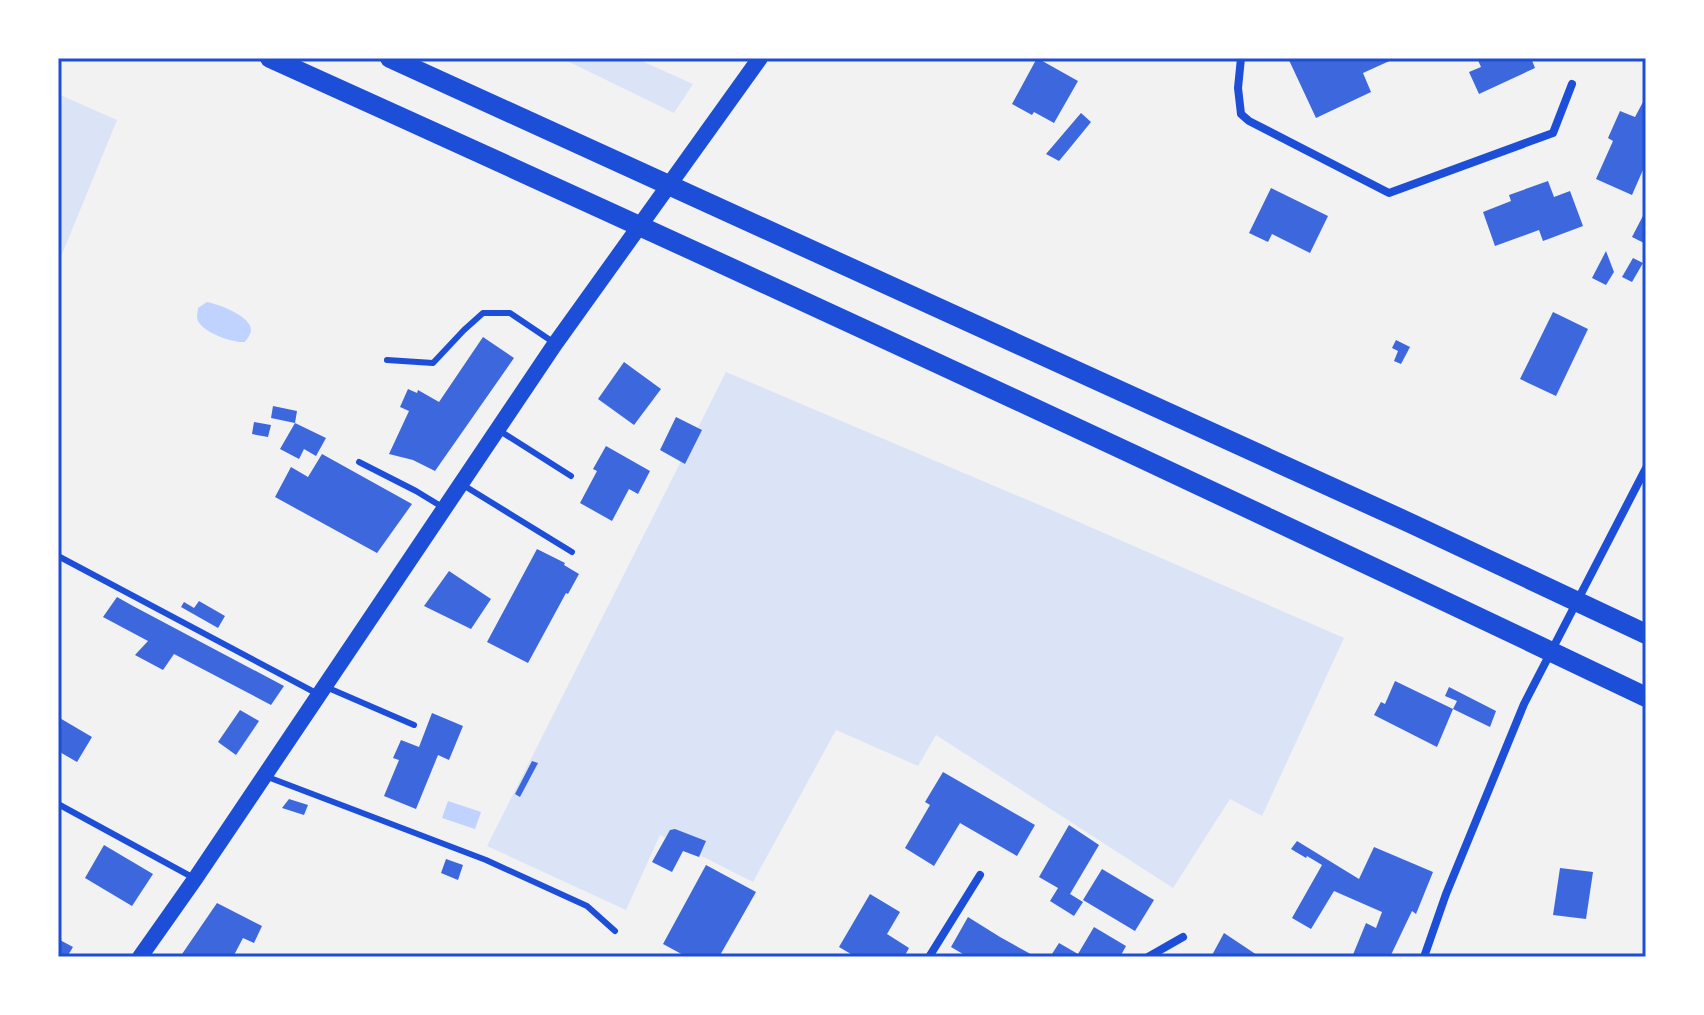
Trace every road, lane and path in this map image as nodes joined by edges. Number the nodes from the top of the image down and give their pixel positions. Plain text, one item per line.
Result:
1 (270, 58) edge
2 (390, 58) edge
3 (760, 58) edge
4 (1241, 58) edge
5 (1572, 84) dead end
6 (555, 344) junction
7 (387, 360) dead end
8 (497, 430) junction
9 (359, 462) dead end
10 (1646, 468) edge
11 (571, 476) dead end
12 (461, 484) junction
13 (444, 508) junction
14 (572, 552) dead end
15 (58, 556) edge
16 (1646, 634) edge
17 (322, 691) junction
18 (1646, 697) edge
19 (414, 725) dead end
20 (265, 776) junction
21 (58, 804) edge
22 (980, 875) dead end
23 (195, 879) junction
24 (615, 931) dead end
25 (1183, 937) dead end
26 (140, 957) edge
27 (929, 957) edge
28 (1148, 957) edge
29 (1424, 957) edge

1 - 18 highway
2 - 16 highway
3 - 6 main road
4 - 5 street
6 - 7 lane
6 - 8 main road
8 - 11 lane
8 - 12 main road
9 - 13 lane
10 - 29 street
12 - 13 main road
12 - 14 lane
13 - 17 main road
15 - 17 lane
17 - 19 lane
17 - 20 main road
20 - 23 main road
20 - 24 lane
21 - 23 lane
22 - 27 street
23 - 26 main road
25 - 28 street

